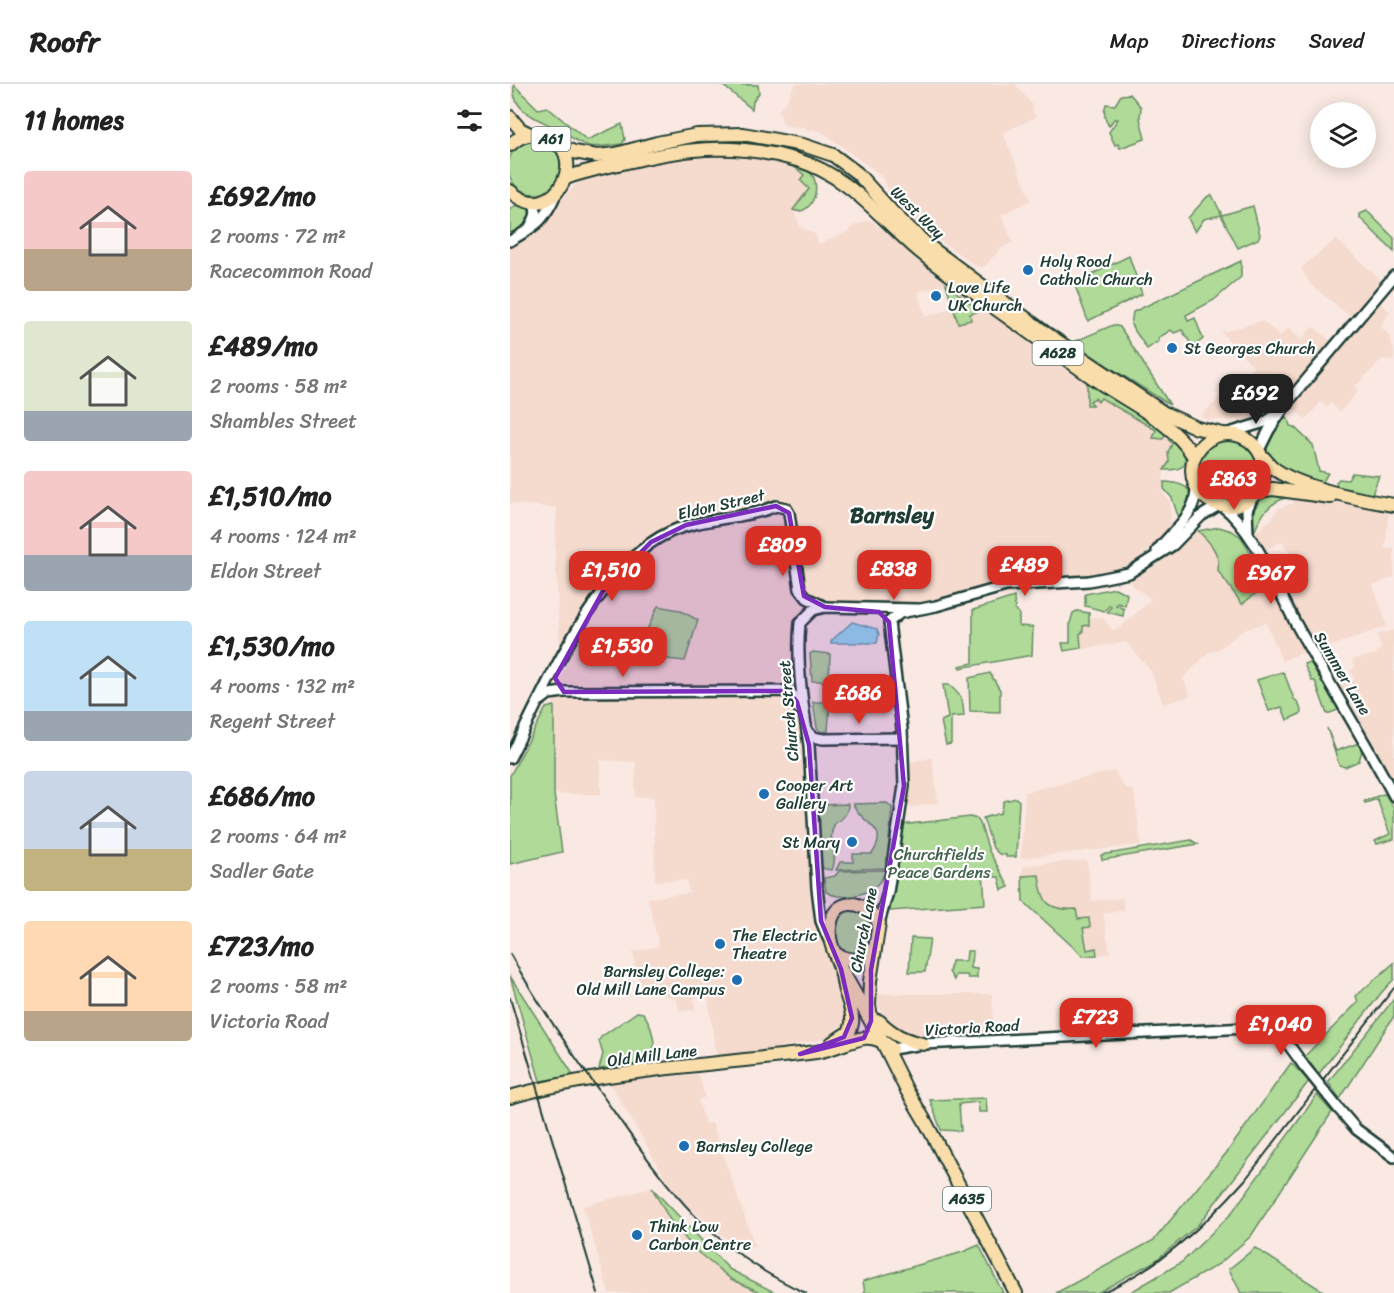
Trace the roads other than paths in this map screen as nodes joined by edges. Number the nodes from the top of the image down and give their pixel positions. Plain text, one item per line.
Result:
1 (510, 117) edge
2 (530, 134) junction
3 (510, 145) edge
4 (558, 145) junction
5 (566, 178) junction
6 (510, 191) edge
7 (556, 194) junction
8 (521, 201) edge
9 (529, 230) junction
10 (510, 241) edge
11 (1394, 276) edge
12 (1279, 413) junction
13 (1226, 434) junction
14 (1259, 452) junction
15 (1194, 457) junction
16 (1196, 487) junction
17 (1255, 494) junction
18 (1392, 504) edge
19 (1220, 505) junction
20 (1248, 534) junction
21 (1154, 556) junction
22 (825, 607) junction
23 (864, 608) junction
24 (917, 609) junction
25 (889, 622) junction
26 (556, 669) junction
27 (564, 692) junction
28 (539, 702) junction
29 (806, 728) junction
30 (902, 738) junction
31 (510, 758) edge
32 (1394, 795) edge
33 (902, 798) junction
34 (908, 815) dead end
35 (879, 923) junction
36 (830, 940) junction
37 (875, 948) junction
38 (835, 954) junction
39 (841, 969) junction
40 (848, 1002) joint
41 (875, 1021) junction
42 (864, 1038) junction
43 (882, 1041) junction
44 (923, 1044) junction
45 (892, 1049) junction
46 (800, 1054) junction
47 (510, 1097) edge
48 (916, 1106) junction
49 (1394, 1157) edge
50 (1016, 1293) edge

1 - 2 highway, A61
2 - 3 highway, A61
2 - 4 highway, A61
4 - 5 highway, A61
4 - 13 highway, West Way / A628
5 - 7 highway
5 - 15 highway, West Way / A628
6 - 8 highway
7 - 8 highway
7 - 9 street
8 - 9 street
9 - 10 street
11 - 12 street
12 - 13 street
12 - 14 street
13 - 14 highway
13 - 15 highway
14 - 17 highway
14 - 18 highway
15 - 16 highway
16 - 19 highway
16 - 21 street
17 - 18 highway
17 - 19 highway
17 - 20 street
19 - 20 street, Summer Lane
19 - 21 street
20 - 32 street, Summer Lane
21 - 24 street
22 - 23 street
22 - 26 street, Eldon Street
22 - 29 street, Church Street
23 - 24 street
23 - 25 street
24 - 25 street
25 - 30 street, Church Lane
26 - 27 street
26 - 28 street, Eldon Street
27 - 28 street
27 - 29 street
28 - 31 street, Eldon Street
29 - 30 street
29 - 36 street, Church Street
30 - 33 street, Church Lane
33 - 34 street
33 - 35 street, Church Lane
35 - 36 highway
35 - 37 highway, Church Lane / A635
36 - 38 highway, Church Street / A635
37 - 38 highway
37 - 41 highway, Church Lane / A635
38 - 39 highway, Church Street / A635
39 - 40 highway, Church Street / A635
39 - 41 highway, A635
40 - 46 highway, Old Mill Lane / A635
41 - 42 highway
41 - 43 highway, A635
41 - 44 highway
41 - 45 highway, A635
42 - 43 highway, Old Mill Lane / A635
42 - 46 highway, Old Mill Lane / A635
43 - 45 highway, A635
43 - 48 highway, A635
44 - 45 street, Victoria Road
44 - 49 street, Victoria Road, bridge
45 - 48 highway, A635
46 - 47 highway, Old Mill Lane / A635
48 - 50 highway, A635

